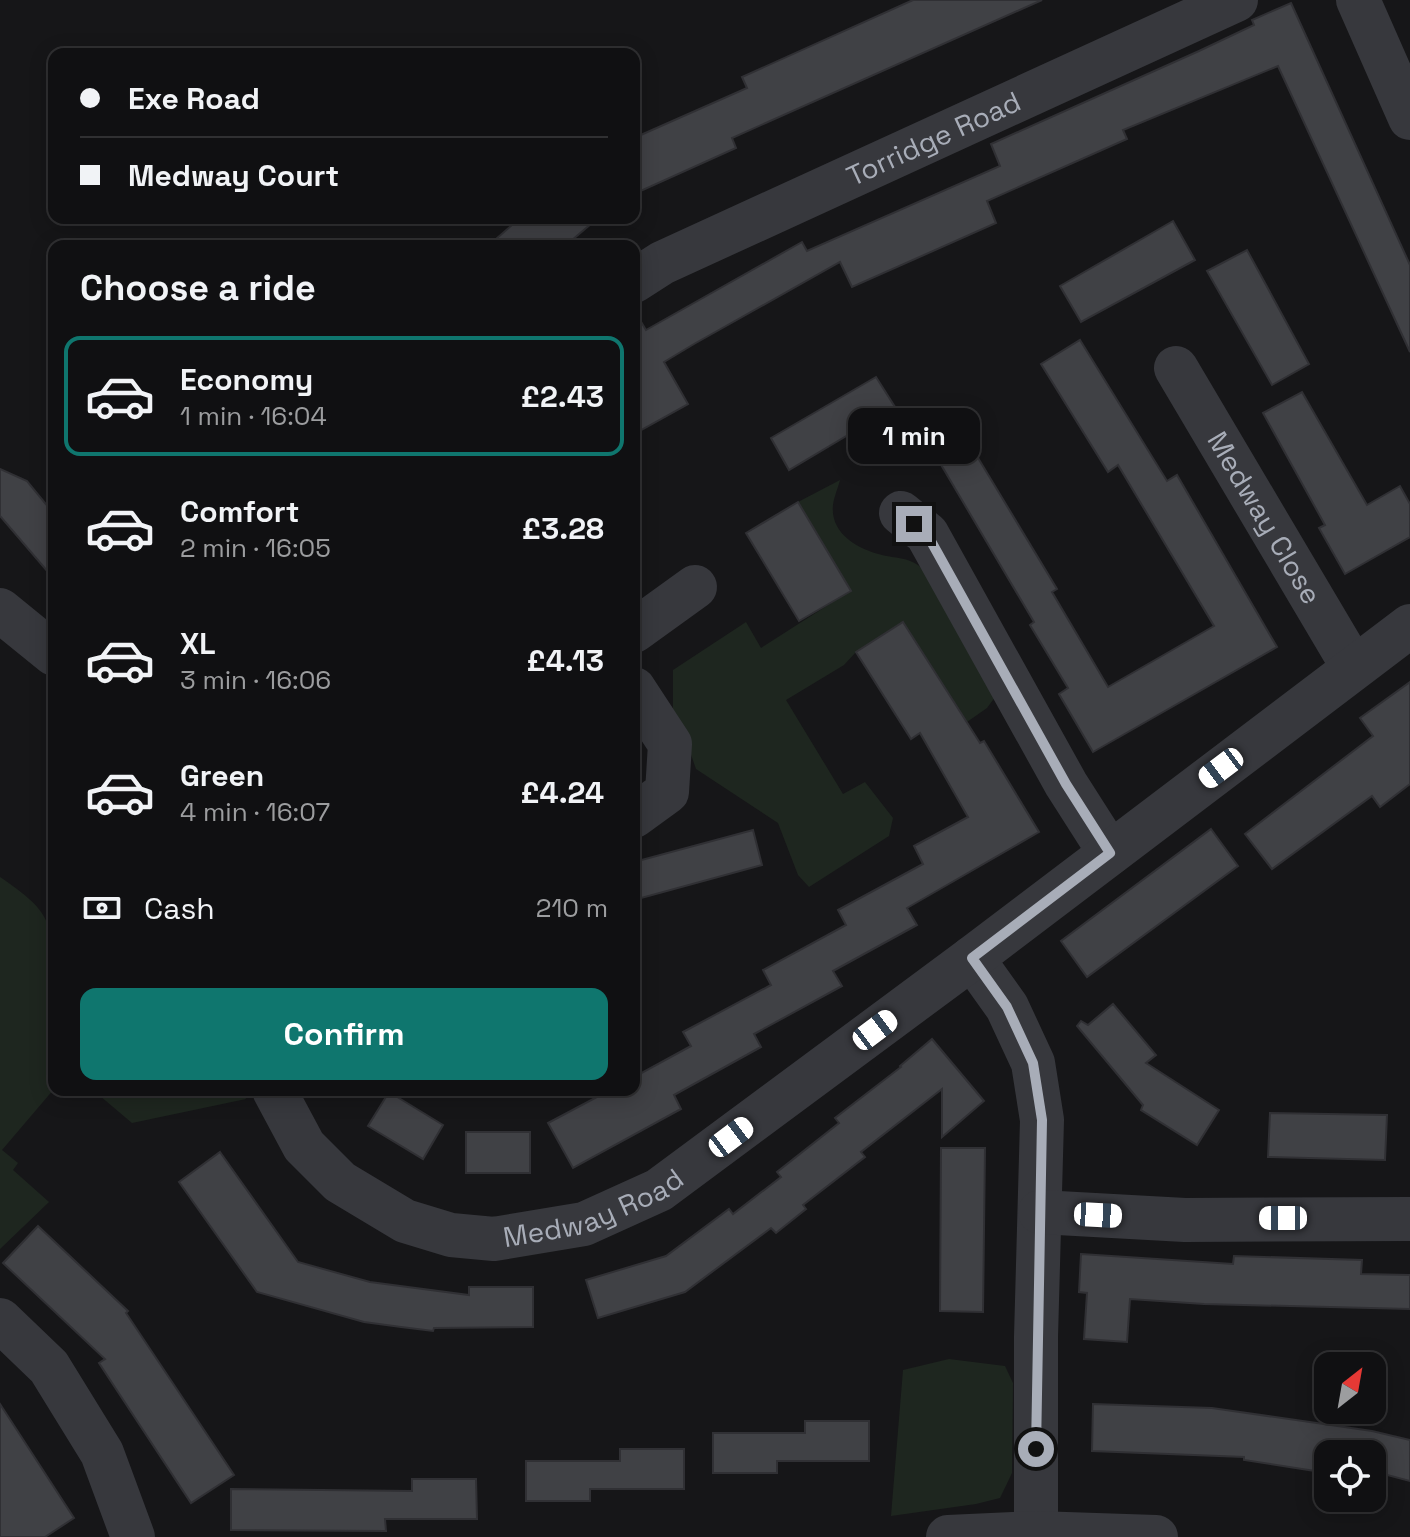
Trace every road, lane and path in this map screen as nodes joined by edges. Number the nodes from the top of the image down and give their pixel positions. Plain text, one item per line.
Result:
1 (1236, 0) edge
2 (1358, 0) edge
3 (1410, 118) edge
4 (640, 277) edge
5 (1176, 368) dead end
6 (901, 513) dead end
7 (695, 587) dead end
8 (0, 610) edge
9 (1410, 626) edge
10 (640, 627) edge
11 (48, 649) edge
12 (1353, 667) junction
13 (640, 698) edge
14 (640, 812) edge
15 (1110, 853) junction
16 (972, 958) junction
17 (277, 1096) edge
18 (1040, 1212) junction
19 (1410, 1219) edge
20 (0, 1320) edge
21 (1036, 1533) junction
22 (133, 1537) edge
23 (948, 1537) edge
24 (1156, 1537) edge

1 - 4 street, Torridge Road
2 - 3 street
5 - 12 street, Medway Close
6 - 15 street
7 - 10 street
8 - 11 street
9 - 12 street, Medway Road
12 - 15 street, Medway Road
13 - 14 street
15 - 16 street, Medway Road
16 - 17 street, Medway Road
16 - 18 street
18 - 19 street
18 - 21 street
20 - 22 street
21 - 23 street
21 - 24 street

